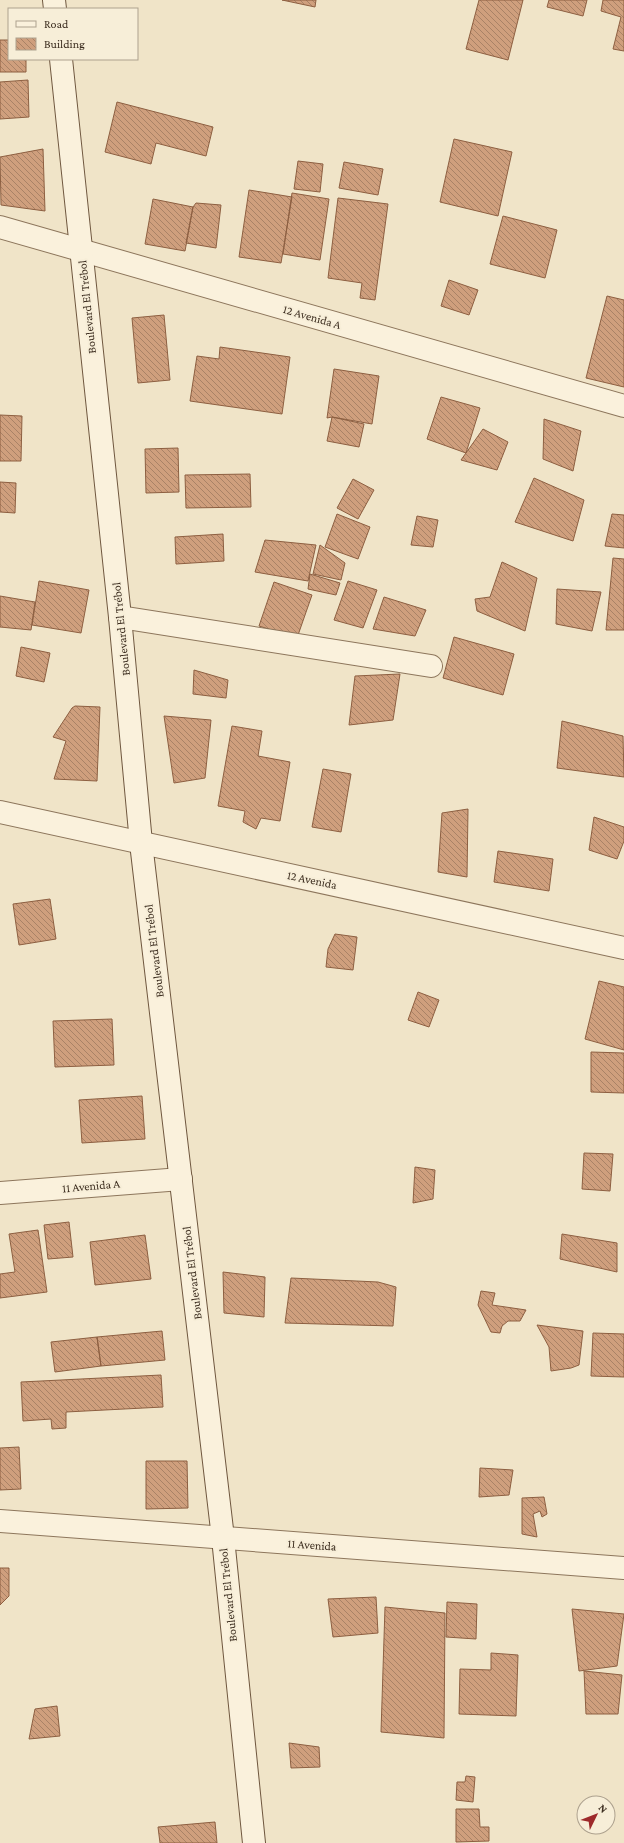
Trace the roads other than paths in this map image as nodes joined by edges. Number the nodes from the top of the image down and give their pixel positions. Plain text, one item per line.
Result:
1 (61, 60) edge
2 (0, 227) edge
3 (81, 251) junction
4 (624, 406) edge
5 (120, 617) junction
6 (431, 666) dead end
7 (0, 812) edge
8 (142, 843) junction
9 (624, 948) edge
10 (181, 1179) junction
11 (0, 1193) edge
12 (0, 1521) edge
13 (223, 1538) junction
14 (624, 1568) edge
15 (254, 1843) edge

1 - 3 street, Boulevard El Trébol
2 - 3 street, 12 Avenida A
3 - 4 street, 12 Avenida A
3 - 5 street, Boulevard El Trébol
5 - 6 street
5 - 8 street, Boulevard El Trébol
7 - 8 street, 12 Avenida
8 - 9 street, 12 Avenida
8 - 10 street, Boulevard El Trébol
10 - 11 street, 11 Avenida A
10 - 13 street, Boulevard El Trébol
12 - 13 street, 11 Avenida
13 - 14 street, 11 Avenida
13 - 15 street, Boulevard El Trébol

